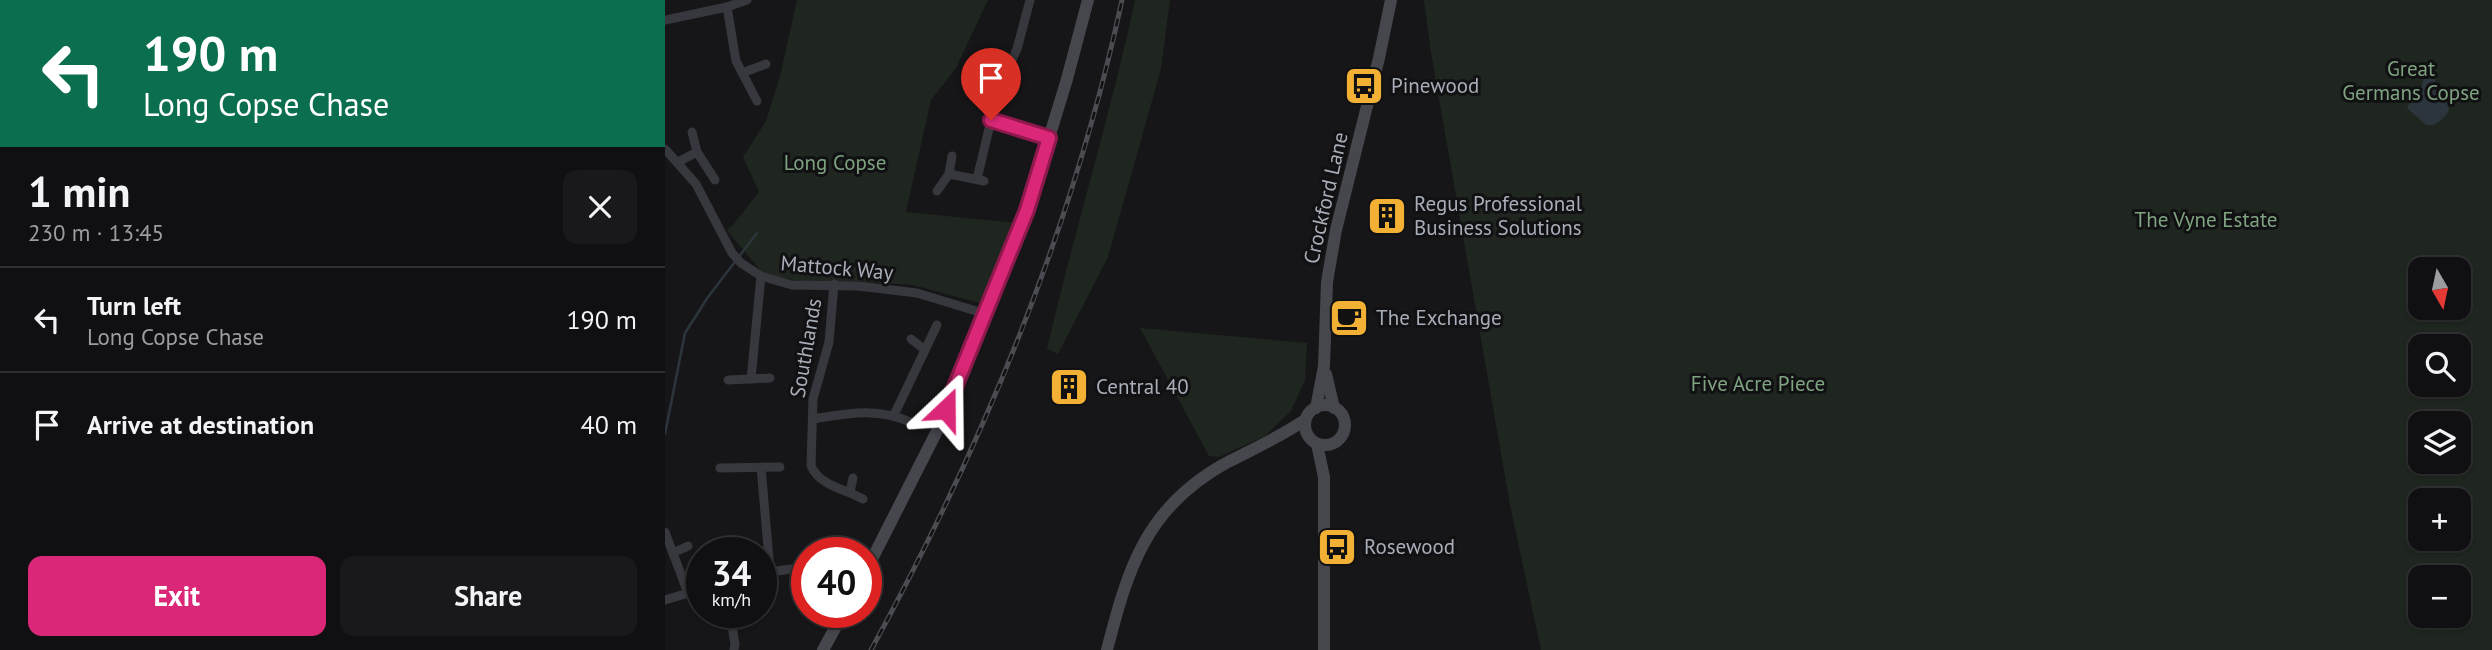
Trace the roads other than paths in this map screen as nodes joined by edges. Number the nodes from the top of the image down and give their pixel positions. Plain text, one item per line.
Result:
1 (747, 0) edge
2 (1030, 0) edge
3 (1088, 0) edge
4 (1391, 0) edge
5 (727, 7) junction
6 (665, 20) edge
7 (766, 64) dead end
8 (742, 73) junction
9 (757, 101) dead end
10 (991, 120) junction
11 (692, 132) dead end
12 (1049, 138) junction
13 (665, 149) edge
14 (697, 152) junction
15 (953, 156) dead end
16 (678, 162) junction
17 (949, 174) junction
18 (715, 180) dead end
19 (937, 191) dead end
20 (761, 276) junction
21 (834, 284) junction
22 (986, 314) junction
23 (937, 325) dead end
24 (911, 339) dead end
25 (924, 349) junction
26 (1324, 366) junction
27 (771, 378) dead end
28 (751, 379) junction
29 (728, 380) dead end
30 (1316, 408) junction
31 (1334, 408) junction
32 (894, 415) junction
33 (813, 419) junction
34 (1305, 420) junction
35 (913, 423) dead end
36 (1280, 436) junction
37 (1313, 441) junction
38 (1336, 442) junction
39 (761, 467) junction
40 (780, 467) dead end
41 (720, 468) dead end
42 (1324, 477) junction
43 (853, 478) dead end
44 (850, 492) junction
45 (863, 499) dead end
46 (665, 532) edge
47 (764, 537) edge
48 (882, 539) edge
49 (686, 547) edge
50 (673, 553) junction
51 (686, 588) edge
52 (686, 594) edge
53 (665, 600) edge
54 (732, 628) edge
55 (835, 628) edge
56 (734, 648) edge
57 (745, 650) edge
58 (823, 650) edge
59 (1107, 650) edge
60 (1324, 650) edge

1 - 5 street
2 - 10 street
3 - 12 street
4 - 26 street, Crockford Lane
5 - 6 street
5 - 8 street
7 - 8 street
8 - 9 street
10 - 12 street
10 - 17 street
11 - 14 street
12 - 22 street
13 - 16 street, Mattock Way
14 - 16 street
14 - 18 street
15 - 17 street
16 - 20 street, Mattock Way
17 - 19 street
20 - 21 street, Mattock Way
20 - 28 street
21 - 22 street, Mattock Way
21 - 33 street, Southlands
22 - 48 street
23 - 25 street
24 - 25 street
25 - 32 street
26 - 30 street, Crockford Lane
26 - 31 street, Crockford Lane
27 - 28 street
28 - 29 street
30 - 31 street
30 - 34 street
31 - 38 street
32 - 33 street, Southlands
32 - 35 street, Southlands
33 - 44 street, Southlands
34 - 36 street
34 - 37 street
36 - 37 street
36 - 59 street
37 - 38 street
37 - 42 street
38 - 42 street
39 - 40 street
39 - 41 street
39 - 47 street
42 - 60 street
43 - 44 street
44 - 45 street, Southlands
46 - 50 street
49 - 50 street
50 - 51 street
52 - 53 street
54 - 56 street
55 - 58 street
56 - 57 street

